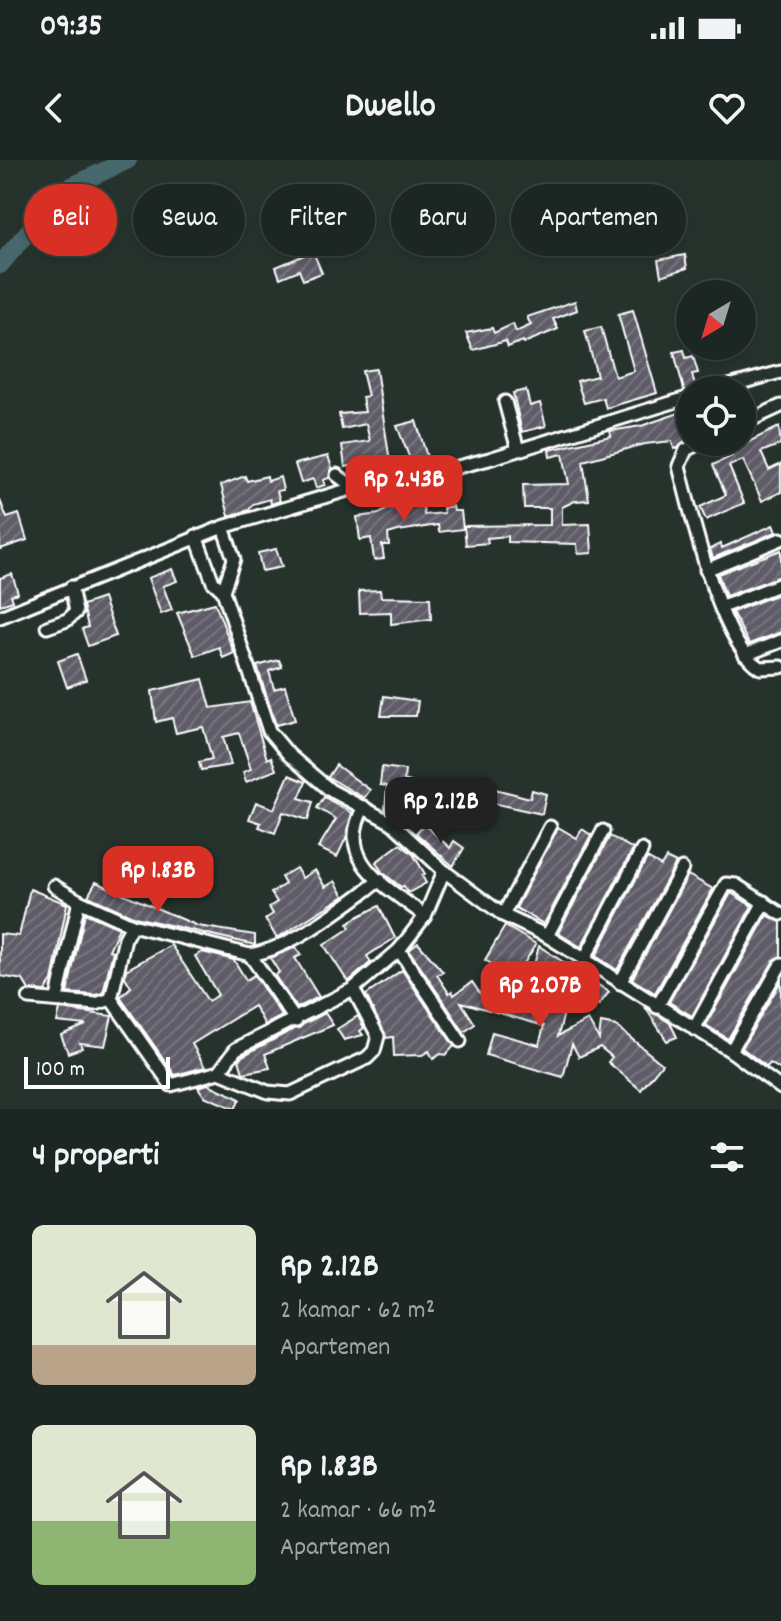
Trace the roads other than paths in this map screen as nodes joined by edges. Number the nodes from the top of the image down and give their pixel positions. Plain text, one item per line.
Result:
1 (781, 372) edge
2 (756, 379) edge
3 (676, 401) edge
4 (505, 402) dead end
5 (781, 406) edge
6 (756, 418) edge
7 (518, 450) junction
8 (683, 456) edge
9 (337, 475) dead end
10 (354, 488) junction
11 (223, 527) junction
12 (196, 536) junction
13 (781, 539) edge
14 (706, 570) junction
15 (781, 584) edge
16 (71, 587) junction
17 (223, 591) junction
18 (722, 607) junction
19 (0, 617) edge
20 (47, 627) dead end
21 (781, 641) edge
22 (745, 655) junction
23 (781, 667) edge
24 (364, 807) junction
25 (550, 827) dead end
26 (603, 831) dead end
27 (642, 850) dead end
28 (682, 869) dead end
29 (444, 871) junction
30 (380, 880) junction
31 (54, 886) dead end
32 (79, 901) junction
33 (764, 902) junction
34 (781, 914) edge
35 (503, 915) junction
36 (425, 916) junction
37 (132, 925) junction
38 (547, 936) junction
39 (399, 950) junction
40 (250, 955) junction
41 (584, 960) junction
42 (781, 964) edge
43 (620, 983) junction
44 (353, 989) junction
45 (29, 998) dead end
46 (57, 998) junction
47 (111, 999) junction
48 (657, 1007) junction
49 (296, 1021) junction
50 (694, 1029) junction
51 (460, 1041) dead end
52 (731, 1051) junction
53 (219, 1072) junction
54 (781, 1088) edge

1 - 2 street
3 - 7 street
4 - 7 street
5 - 6 street
7 - 10 street
8 - 14 street
9 - 10 street
10 - 11 street
11 - 12 street
11 - 17 street
12 - 16 street
12 - 17 street
13 - 14 street
14 - 18 street
15 - 18 street
16 - 19 street
16 - 20 street
17 - 24 street
18 - 22 street
21 - 22 street
22 - 23 street
24 - 29 street
24 - 30 street
25 - 35 street
26 - 38 street
27 - 41 street
28 - 43 street
29 - 35 street
29 - 36 street
30 - 36 street
30 - 40 street
31 - 32 street
32 - 37 street
32 - 46 street
33 - 34 street
33 - 48 street
33 - 50 street
35 - 38 street
36 - 39 street
37 - 40 street
37 - 47 street
38 - 41 street
39 - 44 street
39 - 51 street
40 - 49 street
41 - 43 street
42 - 52 street
43 - 48 street
44 - 49 street
44 - 53 street
45 - 46 street
46 - 47 street
47 - 53 street
48 - 50 street
49 - 53 street
50 - 52 street
52 - 54 street

